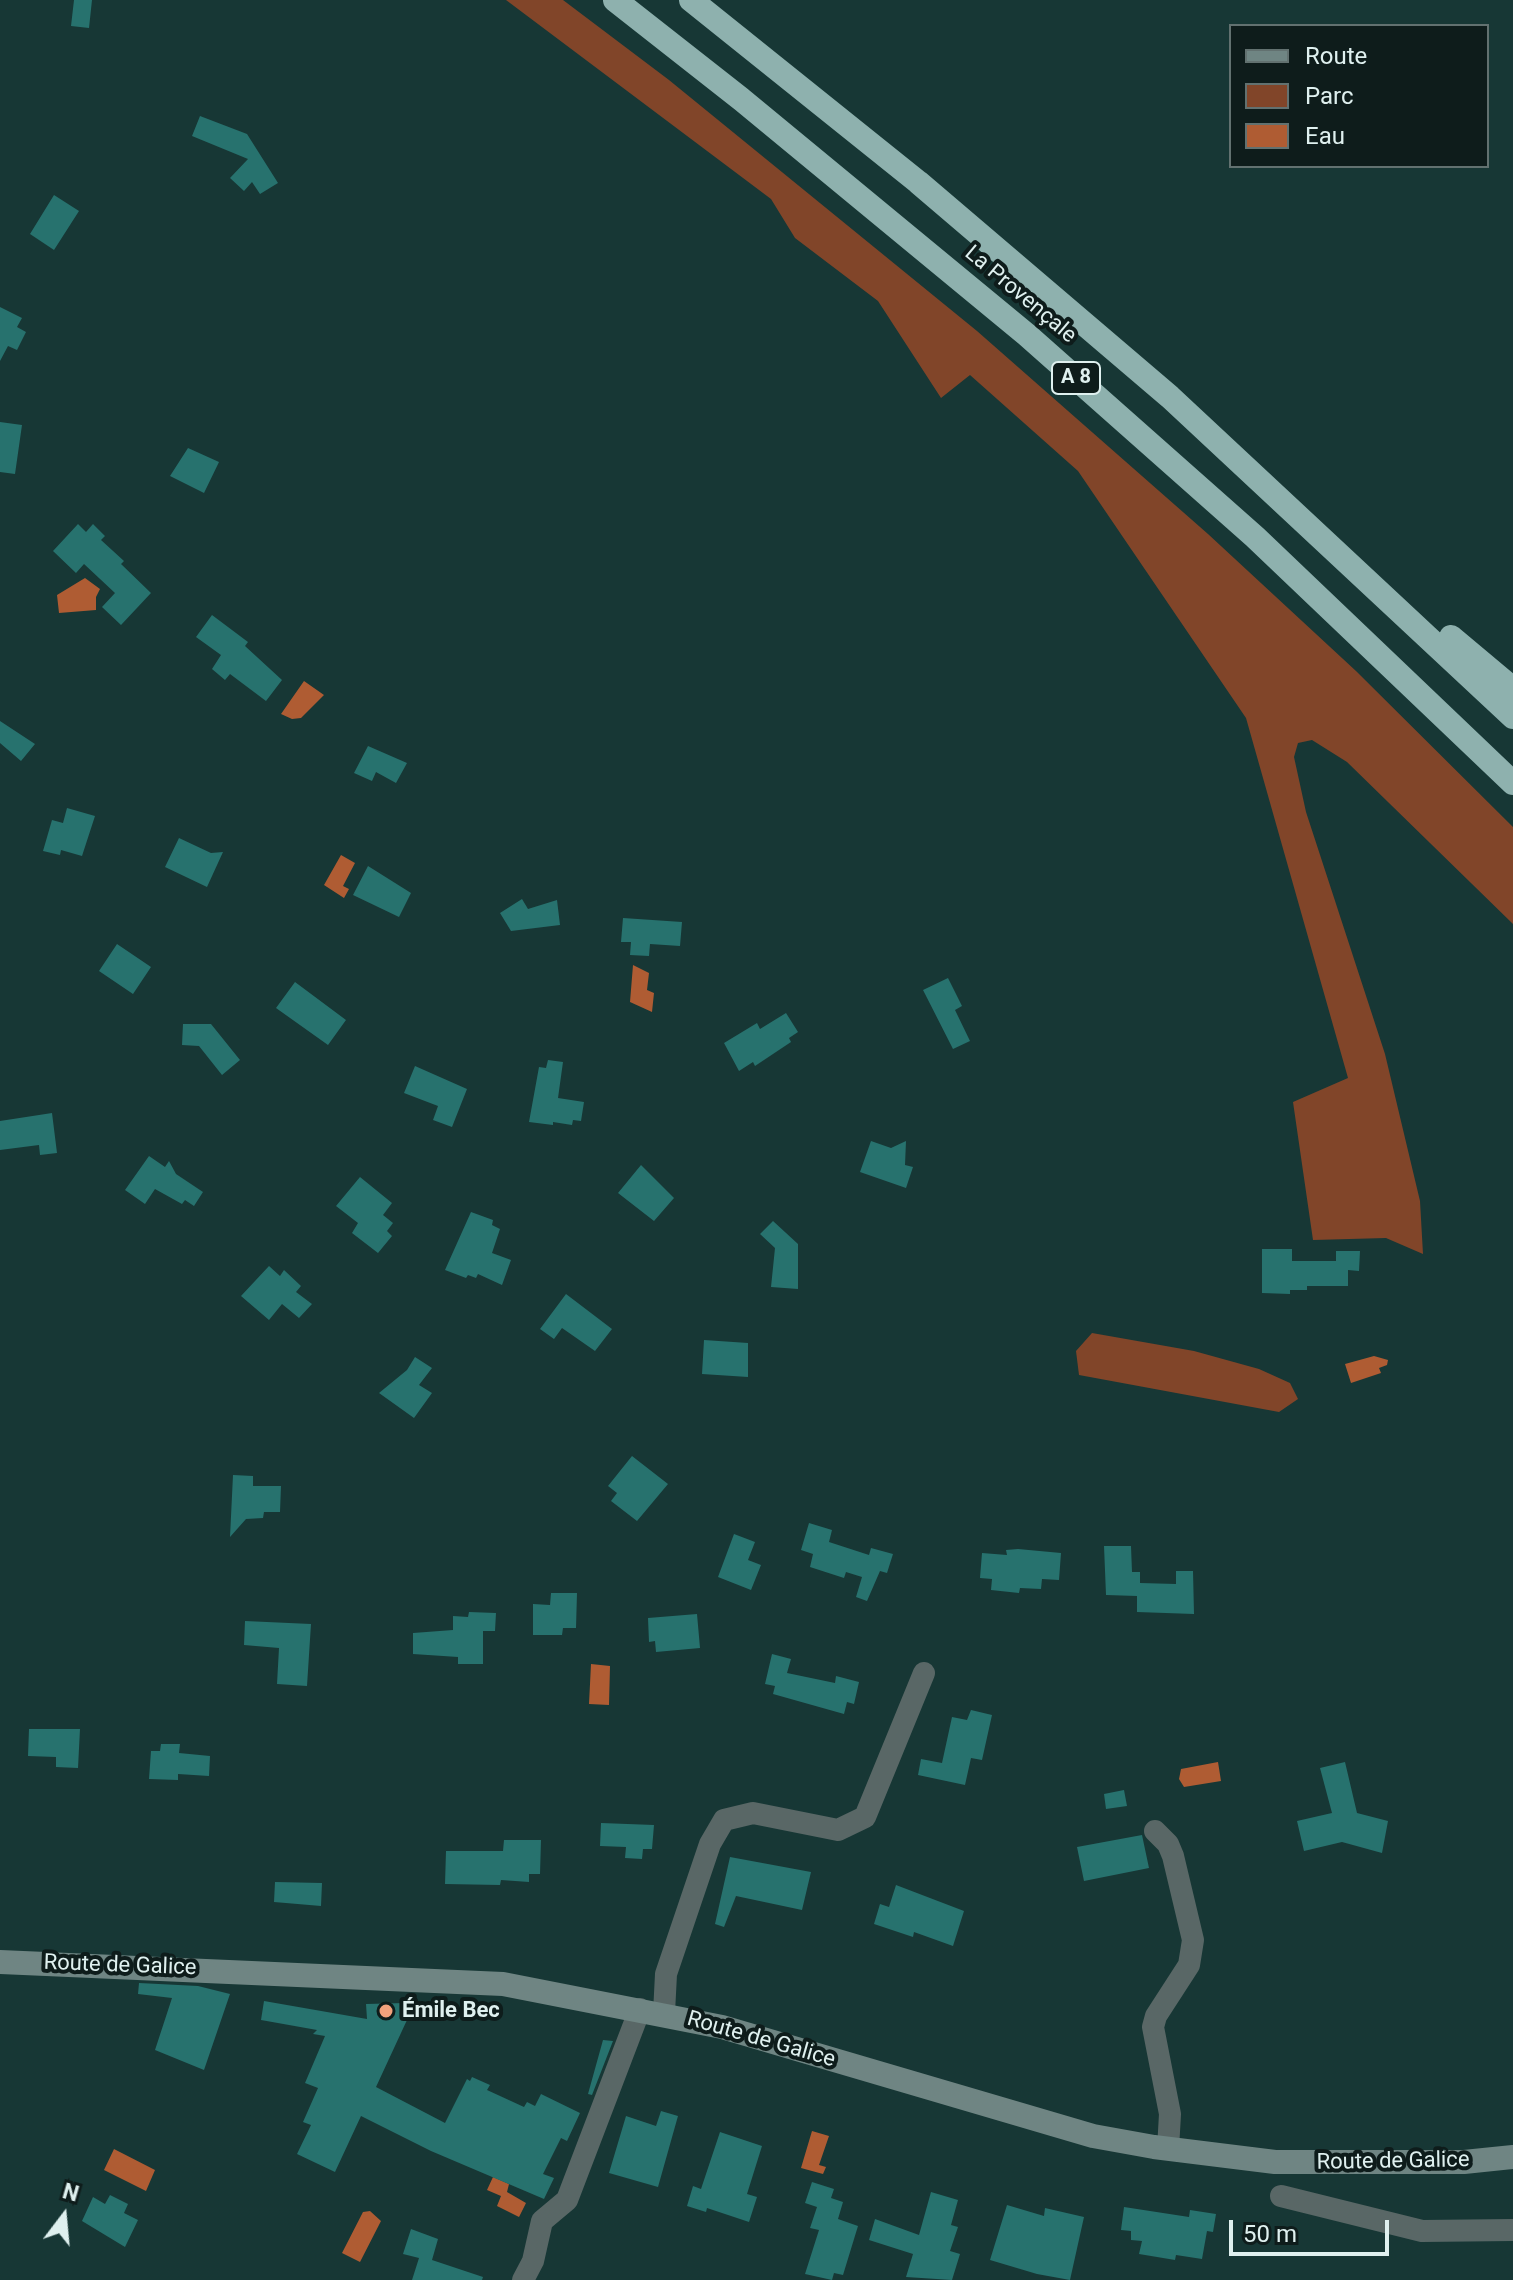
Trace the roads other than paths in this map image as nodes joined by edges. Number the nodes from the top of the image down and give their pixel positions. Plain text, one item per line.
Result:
1 (615, 0) edge
2 (691, 0) edge
3 (1288, 504) junction
4 (1513, 689) edge
5 (1513, 717) edge
6 (1513, 783) edge
7 (924, 1673) dead end
8 (1155, 1831) dead end
9 (0, 1962) edge
10 (652, 2011) junction
11 (1168, 2149) junction
12 (1513, 2157) edge
13 (1281, 2196) dead end
14 (1513, 2230) edge
15 (523, 2280) edge

1 - 6 highway, La Provençale / A 8
2 - 3 highway, La Provençale / A 8
3 - 4 highway
3 - 5 highway, La Provençale / A 8
7 - 10 street
8 - 11 street
9 - 10 main road, Route de Galice
10 - 11 main road, Route de Galice
10 - 15 street
11 - 12 main road, Route de Galice
13 - 14 street

